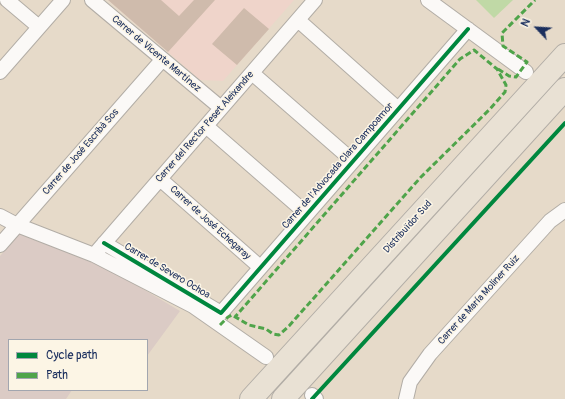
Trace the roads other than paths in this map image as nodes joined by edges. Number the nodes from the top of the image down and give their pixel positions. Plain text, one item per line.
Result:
1 (7, 0) edge
2 (63, 0) edge
3 (92, 0) edge
4 (315, 0) edge
5 (428, 0) edge
6 (298, 20) junction
7 (39, 27) junction
8 (468, 29) junction
9 (565, 54) edge
10 (162, 60) junction
11 (1, 69) edge
12 (526, 72) dead end
13 (252, 73) junction
14 (565, 89) edge
15 (221, 108) junction
16 (398, 109) junction
17 (206, 126) junction
18 (352, 161) junction
19 (160, 179) junction
20 (565, 210) edge
21 (306, 214) junction
22 (0, 216) edge
23 (18, 225) junction
24 (2, 240) edge
25 (104, 243) junction
26 (94, 255) junction
27 (260, 267) junction
28 (221, 313) joint
29 (266, 357) dead end
30 (250, 399) edge
31 (283, 399) edge
32 (406, 399) edge

1 - 7 street
2 - 7 street
3 - 10 street, Carrer de Vicente Martínez
4 - 6 street, Carrer del Rector Peset Aleixandre
5 - 8 street
6 - 13 street, Carrer del Rector Peset Aleixandre
6 - 16 street
7 - 11 street
8 - 12 street
8 - 16 street, Carrer de l'Advocada Clara Campoamor
9 - 30 highway, Distribuïdor Sud
10 - 15 street, Carrer de Vicente Martínez
10 - 23 street, Carrer de José Escribà Sos
13 - 15 street, Carrer del Rector Peset Aleixandre
13 - 18 street
14 - 31 highway
15 - 17 street, Carrer del Rector Peset Aleixandre
16 - 18 street, Carrer de l'Advocada Clara Campoamor
17 - 19 street, Carrer del Rector Peset Aleixandre
17 - 21 street
18 - 21 street, Carrer de l'Advocada Clara Campoamor
19 - 25 street, Carrer del Rector Peset Aleixandre
19 - 27 street, Carrer de José Echegaray
20 - 32 street, Carrer de María Moliner Ruiz
21 - 27 street, Carrer de l'Advocada Clara Campoamor
22 - 23 street, Carrer de Severo Ochoa
23 - 24 street, Carrer de José Escribà Sos
23 - 26 street, Carrer de Severo Ochoa
25 - 26 street, Carrer del Rector Peset Aleixandre
25 - 28 street, Carrer de Severo Ochoa
26 - 29 street, Carrer de Severo Ochoa
27 - 28 street, Carrer de l'Advocada Clara Campoamor

